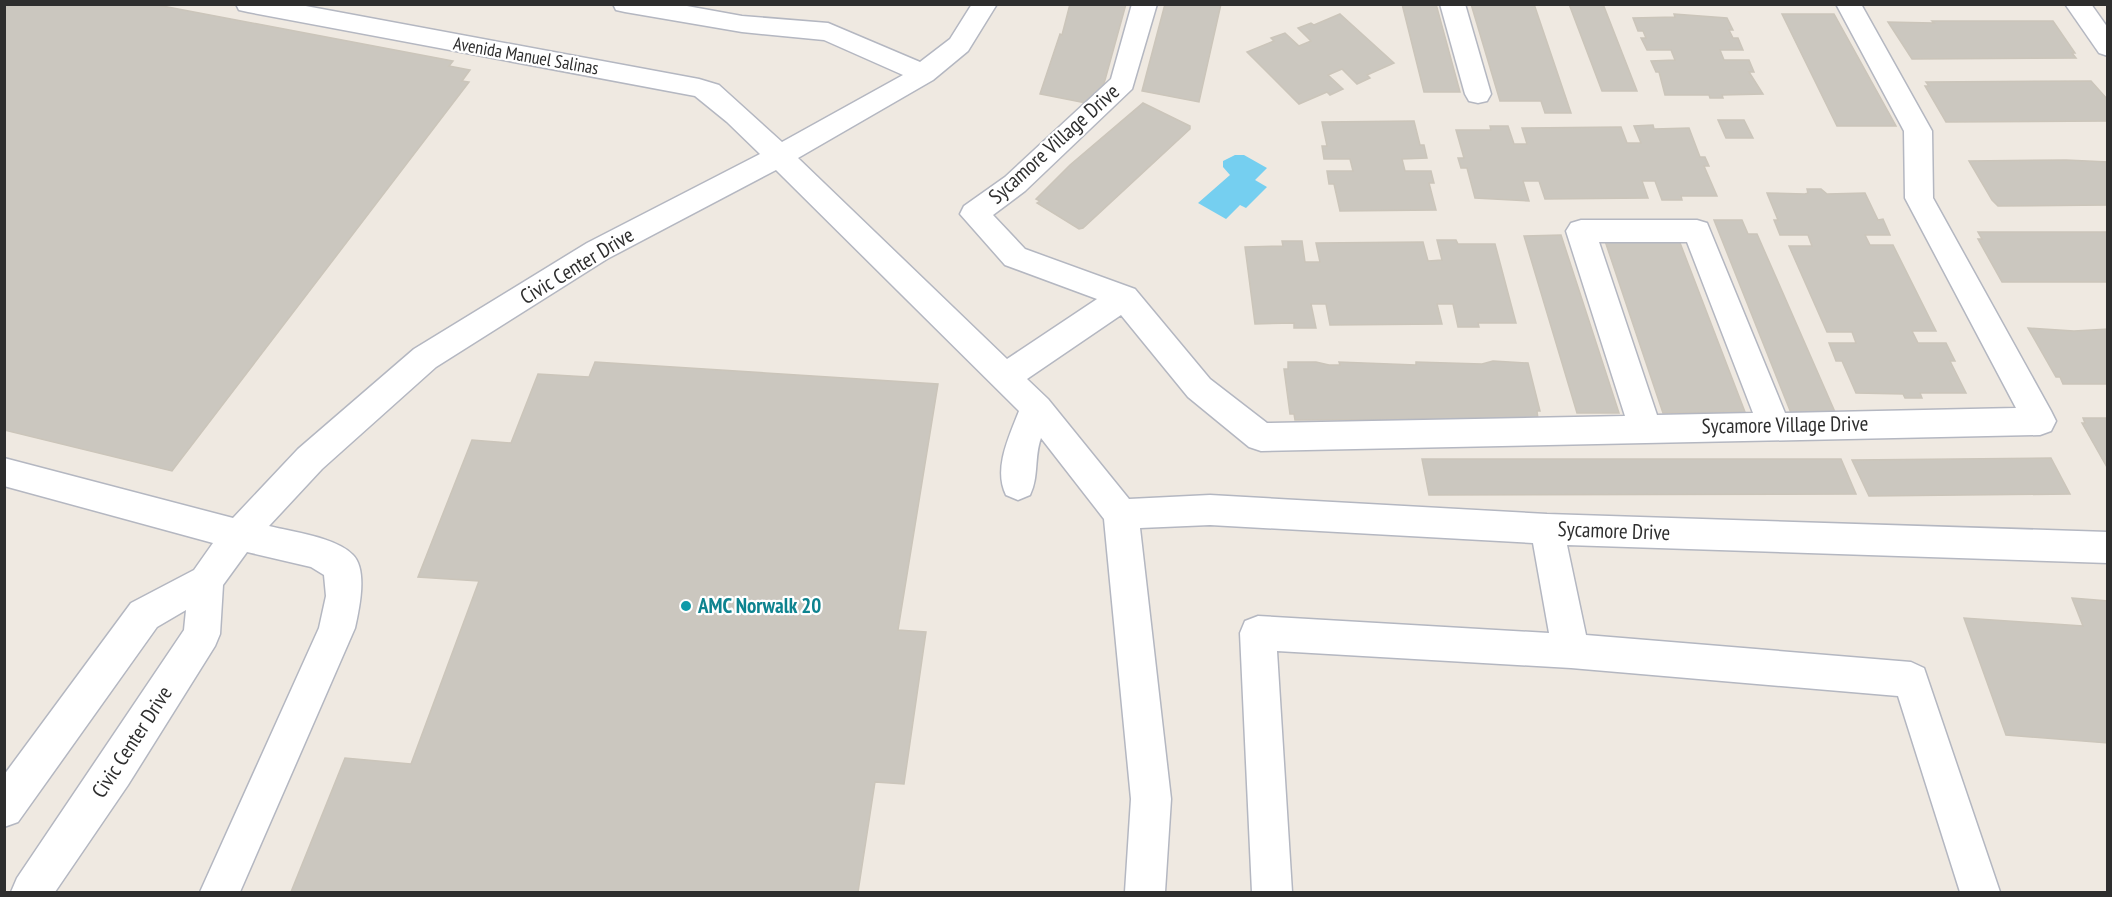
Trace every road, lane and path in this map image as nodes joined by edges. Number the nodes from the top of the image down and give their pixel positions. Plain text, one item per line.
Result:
1 (248, 4) edge
2 (625, 4) edge
3 (827, 4) edge
4 (985, 4) edge
5 (1145, 4) edge
6 (1452, 4) edge
7 (1848, 4) edge
8 (2077, 4) edge
9 (812, 32) junction
10 (2108, 47) edge
11 (924, 74) junction
12 (1478, 94) dead end
13 (779, 156) junction
14 (1124, 297) junction
15 (1005, 376) junction
16 (1037, 408) junction
17 (1774, 426) junction
18 (1645, 428) junction
19 (4, 472) edge
20 (1018, 485) dead end
21 (1120, 514) junction
22 (1547, 529) junction
23 (239, 535) junction
24 (2108, 548) edge
25 (206, 581) junction
26 (1571, 651) junction
27 (4, 808) edge
28 (30, 892) edge
29 (220, 892) edge
30 (1145, 892) edge
31 (1272, 892) edge
32 (1980, 892) edge

1 - 13 street, Avenida Manuel Salinas
2 - 9 street
3 - 9 street
4 - 11 street, Civic Center Drive
5 - 14 street, Sycamore Village Drive
6 - 12 street
7 - 17 street, Sycamore Village Drive
8 - 10 street
9 - 11 street
11 - 13 street, Civic Center Drive
13 - 15 street, Avenida Manuel Salinas
13 - 23 street, Civic Center Drive
14 - 15 street
14 - 18 street, Sycamore Village Drive
15 - 16 street, Avenida Manuel Salinas
16 - 20 street
16 - 21 street, Avenida Manuel Salinas
17 - 18 street, Sycamore Village Drive
17 - 18 street
19 - 23 street
21 - 22 street, Sycamore Drive
21 - 30 street
22 - 24 street, Sycamore Drive
22 - 26 street
23 - 25 street, Civic Center Drive
23 - 29 street
25 - 27 street, Civic Center Drive
25 - 28 street, Civic Center Drive
26 - 31 street
26 - 32 street

